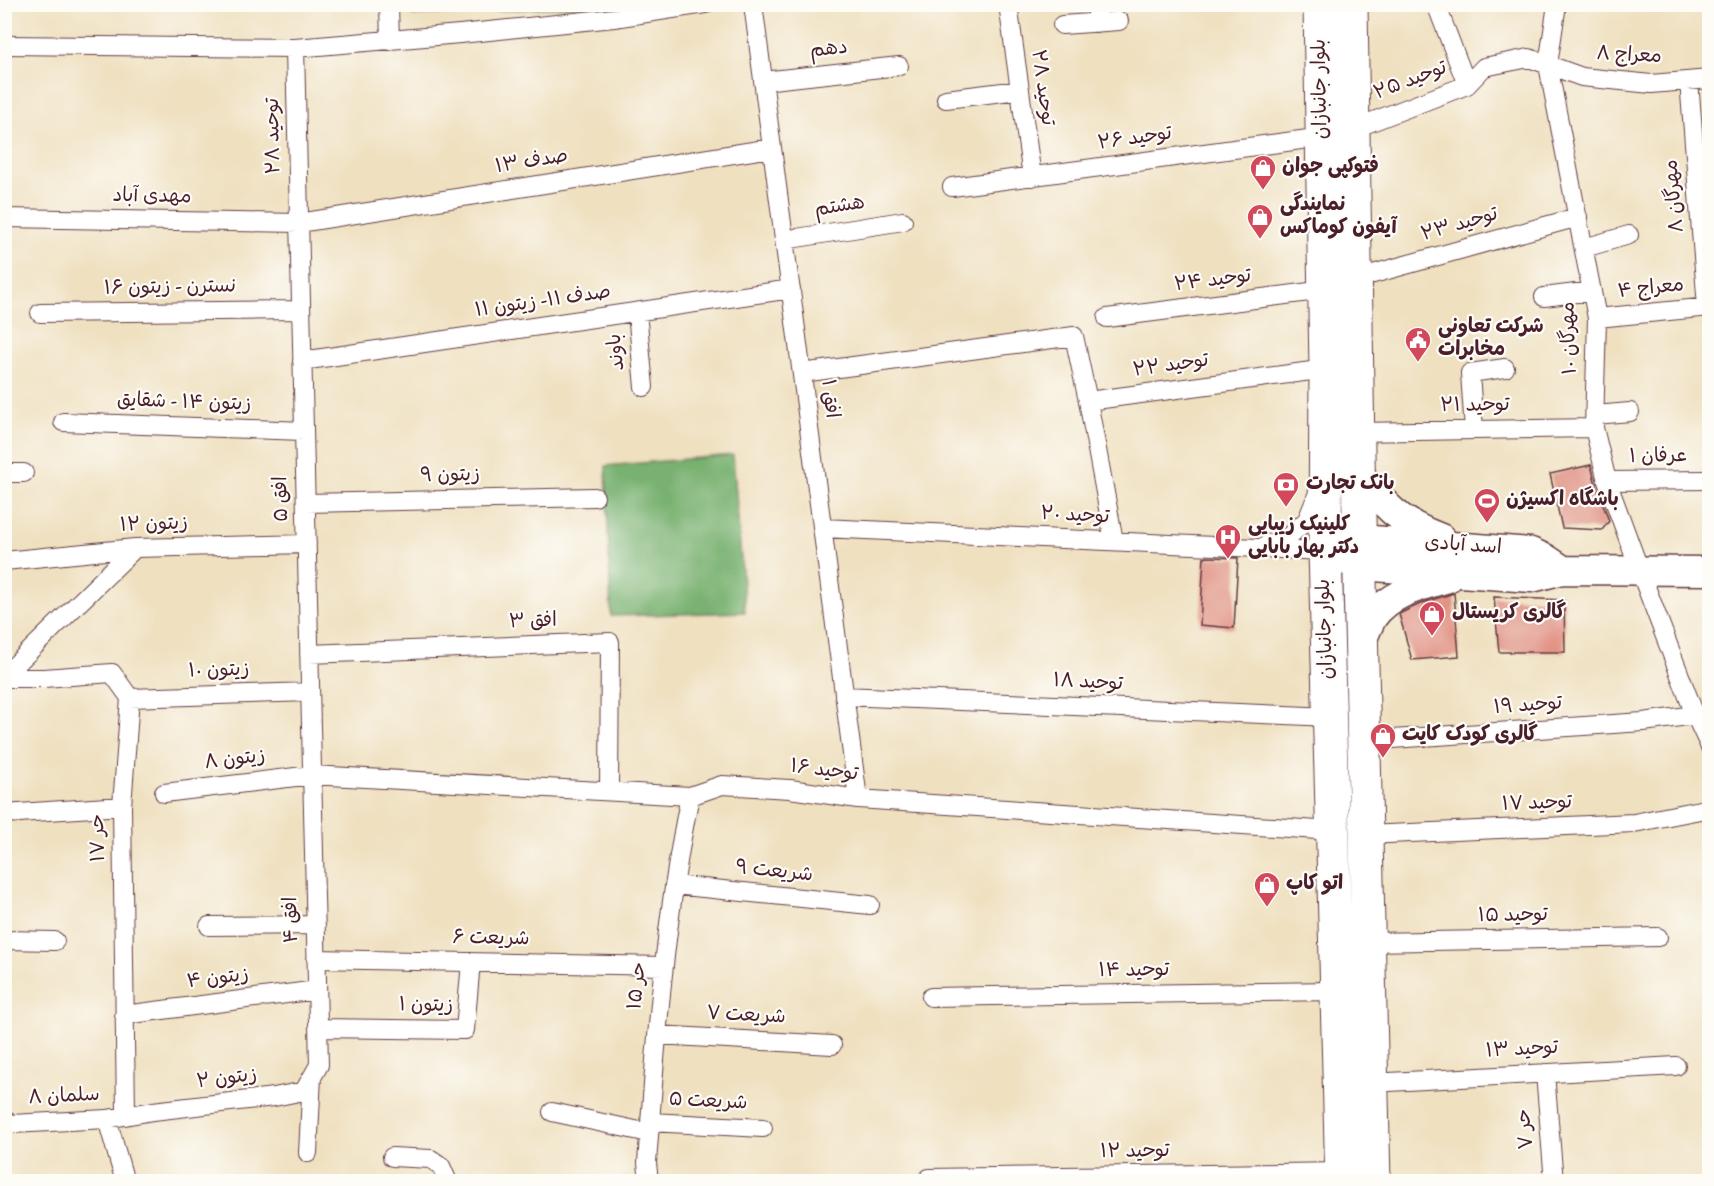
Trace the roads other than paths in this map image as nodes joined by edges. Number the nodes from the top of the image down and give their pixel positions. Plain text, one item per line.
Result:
1 (389, 4) edge
2 (705, 4) edge
3 (753, 4) edge
4 (1008, 4) edge
5 (1320, 4) edge
6 (1351, 4) edge
7 (1436, 4) edge
8 (1557, 4) edge
9 (1097, 14) edge
10 (1119, 21) dead end
11 (1062, 25) dead end
12 (390, 40) junction
13 (4, 45) edge
14 (295, 48) junction
15 (1548, 65) junction
16 (899, 66) dead end
17 (1710, 79) edge
18 (763, 81) junction
19 (1689, 81) junction
20 (1467, 85) junction
21 (1019, 90) junction
22 (946, 99) dead end
23 (1338, 133) junction
24 (772, 148) junction
25 (1032, 177) junction
26 (952, 187) dead end
27 (1578, 217) junction
28 (4, 218) edge
29 (903, 220) dead end
30 (299, 223) junction
31 (1629, 236) dead end
32 (784, 240) junction
33 (1584, 248) junction
34 (1355, 279) junction
35 (791, 289) junction
36 (1325, 290) junction
37 (1592, 291) junction
38 (1544, 297) dead end
39 (1708, 307) edge
40 (301, 310) junction
41 (637, 312) junction
42 (40, 313) dead end
43 (1107, 318) dead end
44 (1597, 318) junction
45 (302, 361) junction
46 (1505, 368) dead end
47 (1326, 369) junction
48 (802, 372) junction
49 (644, 387) dead end
50 (1088, 401) junction
51 (1630, 412) dead end
52 (63, 422) dead end
53 (1594, 422) junction
54 (1474, 430) junction
55 (304, 431) junction
56 (1358, 432) junction
57 (1358, 472) junction
58 (4, 473) edge
59 (24, 473) dead end
60 (1326, 475) junction
61 (1710, 480) edge
62 (1608, 481) junction
63 (595, 497) dead end
64 (306, 502) junction
65 (822, 528) junction
66 (1114, 541) junction
67 (307, 544) junction
68 (135, 548) junction
69 (1253, 548) junction
70 (1325, 551) junction
71 (1359, 553) junction
72 (1464, 560) junction
73 (4, 561) edge
74 (1640, 571) junction
75 (1710, 571) edge
76 (1361, 644) junction
77 (309, 654) junction
78 (4, 677) edge
79 (310, 692) junction
80 (844, 696) junction
81 (130, 698) junction
82 (1695, 715) junction
83 (1330, 717) junction
84 (1363, 741) junction
85 (1710, 747) edge
86 (312, 775) junction
87 (609, 791) junction
88 (164, 793) dead end
89 (690, 796) junction
90 (858, 799) junction
91 (122, 806) junction
92 (1710, 808) edge
93 (4, 814) edge
94 (1332, 831) junction
95 (1366, 835) junction
96 (674, 885) junction
97 (870, 905) dead end
98 (316, 925) junction
99 (209, 926) dead end
100 (1658, 937) dead end
101 (4, 940) edge
102 (55, 941) dead end
103 (1368, 942) junction
104 (316, 959) junction
105 (471, 962) junction
106 (664, 966) junction
107 (317, 990) junction
108 (1337, 991) junction
109 (932, 997) dead end
110 (124, 1015) junction
111 (318, 1028) junction
112 (657, 1035) junction
113 (832, 1045) dead end
114 (1676, 1065) dead end
115 (315, 1071) junction
116 (1545, 1073) junction
117 (1371, 1083) junction
118 (552, 1112) dead end
119 (126, 1116) junction
120 (107, 1119) junction
121 (4, 1120) edge
122 (650, 1127) junction
123 (763, 1128) dead end
124 (308, 1153) dead end
125 (392, 1157) dead end
126 (1342, 1177) edge
127 (929, 1178) dead end
128 (125, 1182) edge
129 (447, 1182) edge
130 (649, 1182) edge
131 (1374, 1182) edge
132 (1554, 1182) edge

1 - 12 street
2 - 12 street
3 - 18 street, افق ۱
4 - 21 street, توحید ۲۸
5 - 23 highway, بلوار جانبازان
6 - 23 highway, بلوار جانبازان
7 - 20 street
8 - 15 street, مهرگان ۱۰
9 - 10 street
9 - 11 street
12 - 14 street
13 - 14 street
14 - 30 street, توحید ۲۸
15 - 19 street, معراج ۸
15 - 20 street, توحید ۲۵
15 - 27 street, مهرگان ۱۰
16 - 18 street, دهم
17 - 19 street, معراج ۸
18 - 24 street, افق ۱
19 - 39 street, مهرگان ۸
20 - 23 street, توحید ۲۵
21 - 22 street
21 - 25 street, توحید ۲۸
23 - 25 street, توحید ۲۶
23 - 34 highway, بلوار جانبازان
23 - 36 highway, بلوار جانبازان
24 - 30 street, صدف ۱۳
24 - 32 street, افق ۱
25 - 26 street, توحید ۲۶
27 - 33 street, مهرگان ۱۰
27 - 34 street, توحید ۲۳
28 - 30 street, مهدی آباد
29 - 32 street, هشتم
30 - 40 street, افق ۵
31 - 33 street
32 - 35 street, افق ۱
33 - 37 street, مهرگان ۱۰
34 - 56 highway, بلوار جانبازان
35 - 41 street, صدف ۱۱- زیتون ۱۱
35 - 48 street, افق ۱
36 - 43 street, توحید ۲۴
36 - 47 highway, بلوار جانبازان
37 - 38 street
37 - 44 street, مهرگان ۱۰
39 - 44 street, معراج ۴
40 - 42 street, نسترن - زیتون ۱۶
40 - 45 street, افق ۵
41 - 45 street, صدف ۱۱- زیتون ۱۱
41 - 49 street, باوند
44 - 53 street, مهرگان ۱۰
45 - 55 street, افق ۵
46 - 54 street
47 - 50 street, توحید ۲۲
47 - 60 highway, بلوار جانبازان
48 - 50 street
48 - 65 street, افق ۱
50 - 66 street
51 - 53 street, توحید ۲۱
52 - 55 street, زیتون ۱۴ - شقایق
53 - 54 street, توحید ۲۱
53 - 62 street, مهرگان ۱۰
54 - 56 street, توحید ۲۱
55 - 64 street, افق ۵
56 - 57 highway, بلوار جانبازان
57 - 71 highway, بلوار جانبازان
57 - 72 main road
58 - 59 street
60 - 69 street
60 - 70 highway, بلوار جانبازان
61 - 62 street, عرفان ۱
62 - 74 street, مهرگان ۱۰
63 - 64 street, زیتون ۹
64 - 67 street, افق ۵
65 - 66 street, توحید ۲۰
65 - 80 street, افق ۱
66 - 69 street, توحید ۲۰
67 - 68 street, زیتون ۱۲
67 - 77 street, افق ۵
68 - 73 street, زیتون ۱۲
68 - 78 street
69 - 70 street, توحید ۲۰
70 - 71 main road, اسد آبادی
70 - 83 highway, بلوار جانبازان
71 - 72 main road, اسد آبادی
71 - 76 highway, بلوار جانبازان
72 - 74 main road, اسد آبادی
72 - 76 main road
74 - 75 main road, اسد آبادی
74 - 82 street, مهرگان ۱۰
76 - 84 highway, بلوار جانبازان
77 - 79 street, افق ۵
77 - 87 street, افق ۳
78 - 81 street
79 - 81 street, زیتون ۱۰
79 - 86 street, افق ۵
80 - 83 street, توحید ۱۸
80 - 90 street, افق ۱
81 - 91 street, حر ۱۷
82 - 84 street, توحید ۱۹
82 - 85 street, مهرگان ۱۰
83 - 94 highway, بلوار جانبازان
84 - 95 highway, بلوار جانبازان
86 - 87 street, توحید ۱۶
86 - 88 street, زیتون ۸
86 - 98 street, افق ۴
87 - 89 street, توحید ۱۶
89 - 90 street, توحید ۱۶
89 - 96 street, حر ۱۵
90 - 94 street, توحید ۱۶
91 - 93 street
91 - 110 street, حر ۱۷
92 - 95 street, توحید ۱۷
94 - 108 highway, بلوار جانبازان
95 - 103 highway, بلوار جانبازان
96 - 97 street, شریعت ۹
96 - 106 street, حر ۱۵
98 - 99 street
98 - 104 street, افق ۴
100 - 103 street, توحید ۱۵
101 - 102 street
103 - 117 highway, بلوار جانبازان
104 - 105 street, شریعت ۶
104 - 107 street, افق ۴
105 - 106 street, شریعت ۶
105 - 111 street, زیتون ۱
106 - 112 street, حر ۱۵
107 - 110 street, زیتون ۴
107 - 111 street, افق ۴
108 - 109 street, توحید ۱۴
108 - 126 highway, بلوار جانبازان
110 - 119 street, حر ۱۷
111 - 115 street, افق ۴
112 - 113 street, شریعت ۷
112 - 122 street, حر ۱۵
114 - 116 street, توحید ۱۳
115 - 119 street, زیتون ۲
115 - 124 street, افق ۴
116 - 117 street, توحید ۱۳
116 - 132 street, حر ۷
117 - 131 highway, بلوار جانبازان
118 - 122 street, شریعت ۵
119 - 120 street, سلمان ۸
120 - 121 street, سلمان ۸
120 - 128 street
122 - 123 street, شریعت ۵
122 - 130 street, حر ۱۵
125 - 129 street
126 - 127 street, توحید ۱۲

